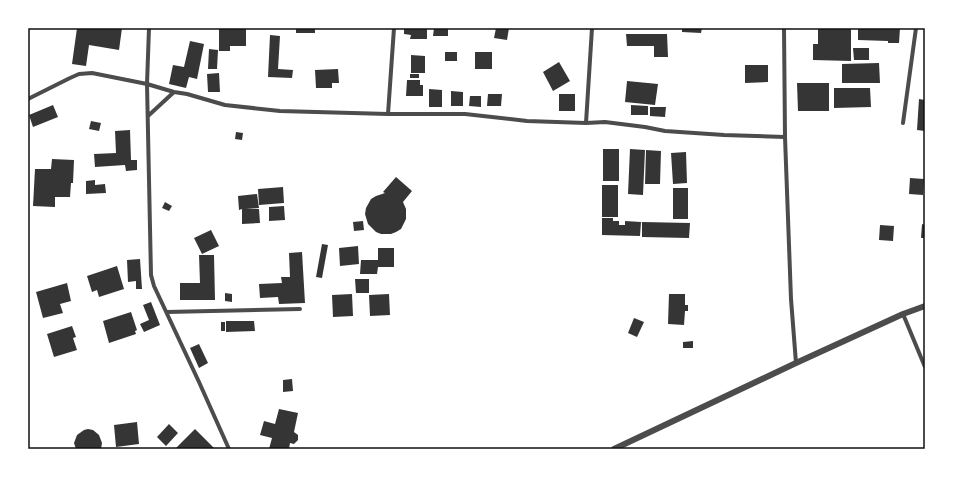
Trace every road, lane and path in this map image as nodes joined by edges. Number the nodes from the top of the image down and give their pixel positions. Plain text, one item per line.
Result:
1 (149, 28) edge
2 (394, 28) edge
3 (592, 28) edge
4 (784, 28) edge
5 (916, 28) edge
6 (147, 84) junction
7 (174, 92) junction
8 (28, 99) edge
9 (388, 114) junction
10 (148, 116) junction
11 (586, 123) junction
12 (903, 123) dead end
13 (785, 137) junction
14 (925, 306) edge
15 (300, 309) dead end
16 (167, 312) junction
17 (903, 314) junction
18 (796, 363) junction
19 (925, 367) edge
20 (229, 449) edge
21 (614, 449) edge

1 - 6 street
2 - 9 street
3 - 11 street
4 - 13 street
5 - 12 street
6 - 7 street
6 - 8 street
6 - 10 street
7 - 9 street
7 - 10 street
9 - 11 street
10 - 16 street
11 - 13 street
13 - 18 street
14 - 17 street
15 - 16 street
16 - 20 street
17 - 18 street
17 - 19 street
18 - 21 street

